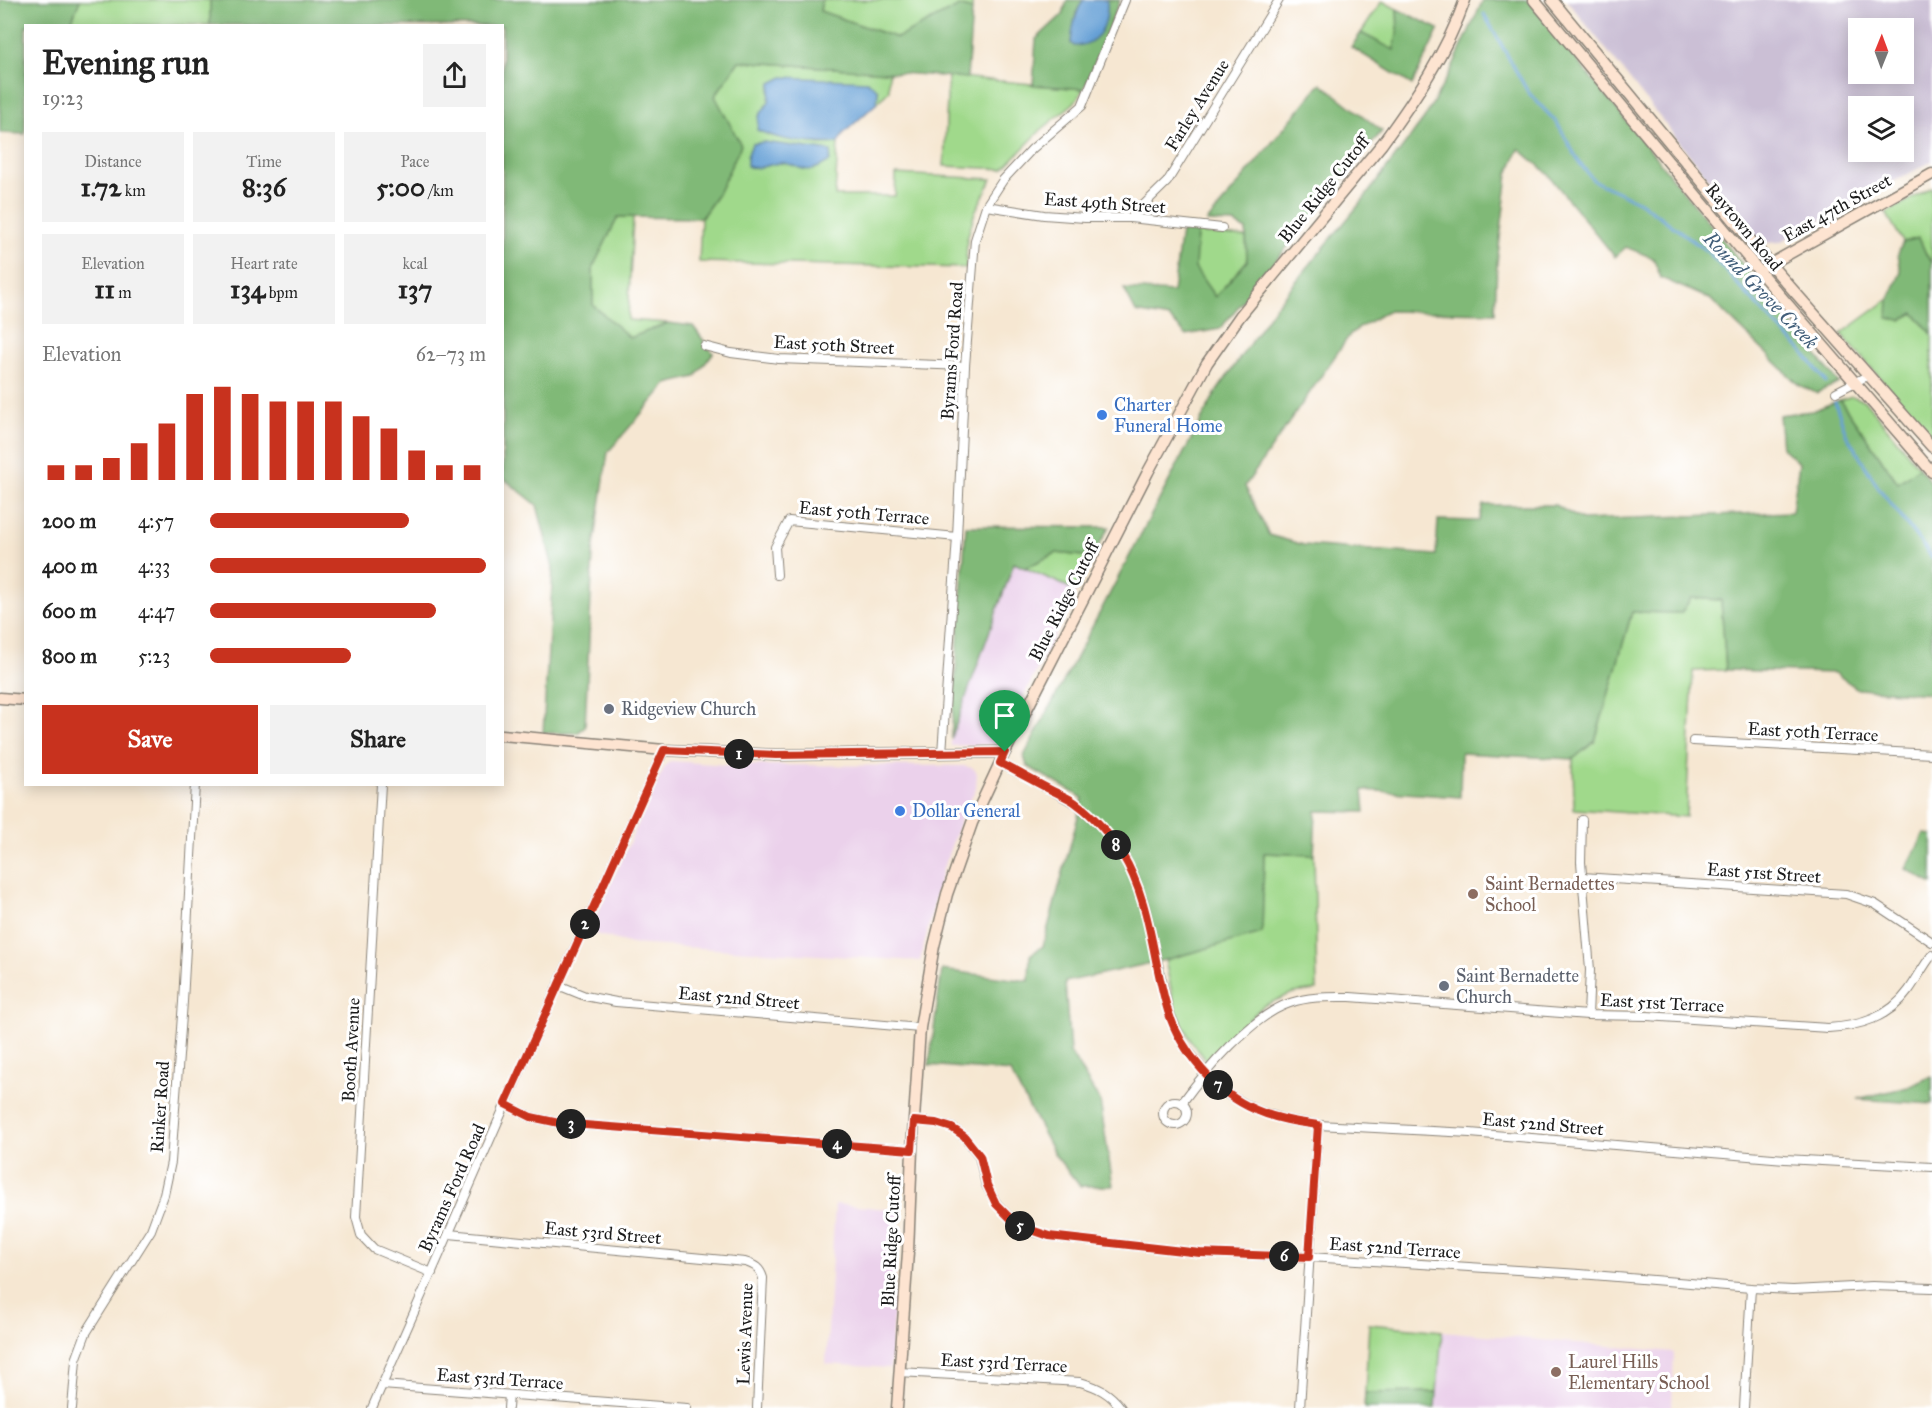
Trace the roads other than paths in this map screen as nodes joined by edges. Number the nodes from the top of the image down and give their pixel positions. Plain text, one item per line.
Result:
1 (1125, 0) edge
2 (1279, 0) edge
3 (1465, 0) edge
4 (1534, 0) edge
5 (1552, 0) edge
6 (1932, 174) edge
7 (986, 206) junction
8 (1130, 218) junction
9 (1222, 228) dead end
10 (1770, 264) junction
11 (1759, 272) junction
12 (704, 346) dead end
13 (965, 366) junction
14 (1869, 375) junction
15 (1855, 383) junction
16 (1836, 392) dead end
17 (1932, 447) edge
18 (1932, 472) edge
19 (957, 537) junction
20 (777, 575) dead end
21 (0, 698) edge
22 (24, 700) edge
23 (504, 735) edge
24 (1693, 741) dead end
25 (664, 750) junction
26 (1005, 752) junction
27 (942, 753) junction
28 (1932, 753) edge
29 (1000, 763) junction
30 (195, 786) edge
31 (381, 786) edge
32 (1582, 820) dead end
33 (1582, 877) junction
34 (1932, 942) edge
35 (1932, 955) edge
36 (558, 985) junction
37 (1588, 1014) junction
38 (921, 1028) junction
39 (1205, 1072) junction
40 (1182, 1103) dead end
41 (505, 1104) junction
42 (914, 1121) junction
43 (1318, 1125) junction
44 (912, 1150) junction
45 (1932, 1167) edge
46 (448, 1234) junction
47 (1309, 1257) junction
48 (754, 1265) joint
49 (432, 1273) junction
50 (1751, 1288) junction
51 (1932, 1288) edge
52 (899, 1372) junction
53 (382, 1385) junction
54 (509, 1395) junction
55 (72, 1408) edge
56 (372, 1408) edge
57 (508, 1408) edge
58 (687, 1408) edge
59 (757, 1408) edge
60 (897, 1408) edge
61 (1121, 1408) edge
62 (1300, 1408) edge
63 (1744, 1408) edge

1 - 7 street, Byrams Ford Road
2 - 8 street, Farley Avenue
3 - 26 main road, Blue Ridge Cutoff
4 - 11 main road, Raytown Road
5 - 10 main road, Raytown Road
6 - 10 main road, East 47th Street
7 - 8 street, East 49th Street
7 - 13 street, Byrams Ford Road
8 - 9 street, East 49th Street
10 - 11 main road, East 47th Street
10 - 14 main road, Raytown Road
11 - 15 main road, Raytown Road
12 - 13 street, East 50th Street
13 - 19 street, Byrams Ford Road
14 - 15 street
14 - 17 main road, Raytown Road
15 - 16 street
15 - 18 main road, Raytown Road
19 - 20 street, East 50th Terrace
19 - 27 street, Byrams Ford Road
21 - 22 main road
23 - 25 main road
24 - 28 street, East 50th Terrace
25 - 27 main road
25 - 36 street, Byrams Ford Road
26 - 27 main road
26 - 29 main road, Blue Ridge Cutoff
29 - 38 main road, Blue Ridge Cutoff
29 - 39 street, East 52nd Street
30 - 55 street, Rinker Road
31 - 49 street, Booth Avenue
32 - 33 street
33 - 34 street, East 51st Street
33 - 37 street
35 - 37 street, East 51st Terrace
36 - 38 street, East 52nd Street
36 - 41 street, Byrams Ford Road
37 - 39 street, East 51st Terrace
38 - 42 main road, Blue Ridge Cutoff
39 - 40 street
39 - 43 street, East 52nd Street
41 - 44 street
41 - 46 street, Byrams Ford Road
42 - 44 main road, Blue Ridge Cutoff
42 - 47 street, East 52nd Terrace
43 - 45 street, East 52nd Street
43 - 47 street
44 - 52 main road, Blue Ridge Cutoff
46 - 48 street, East 53rd Street
46 - 49 street, Byrams Ford Road
47 - 50 street, East 52nd Terrace
47 - 62 street
48 - 59 street, Lewis Avenue
49 - 53 street, Byrams Ford Road
50 - 51 street, East 52nd Terrace
50 - 63 street
52 - 60 main road, Blue Ridge Cutoff
52 - 61 street, East 53rd Terrace
53 - 54 street, East 53rd Terrace
53 - 56 street, Byrams Ford Road
54 - 57 street
54 - 58 street, East 53rd Terrace

